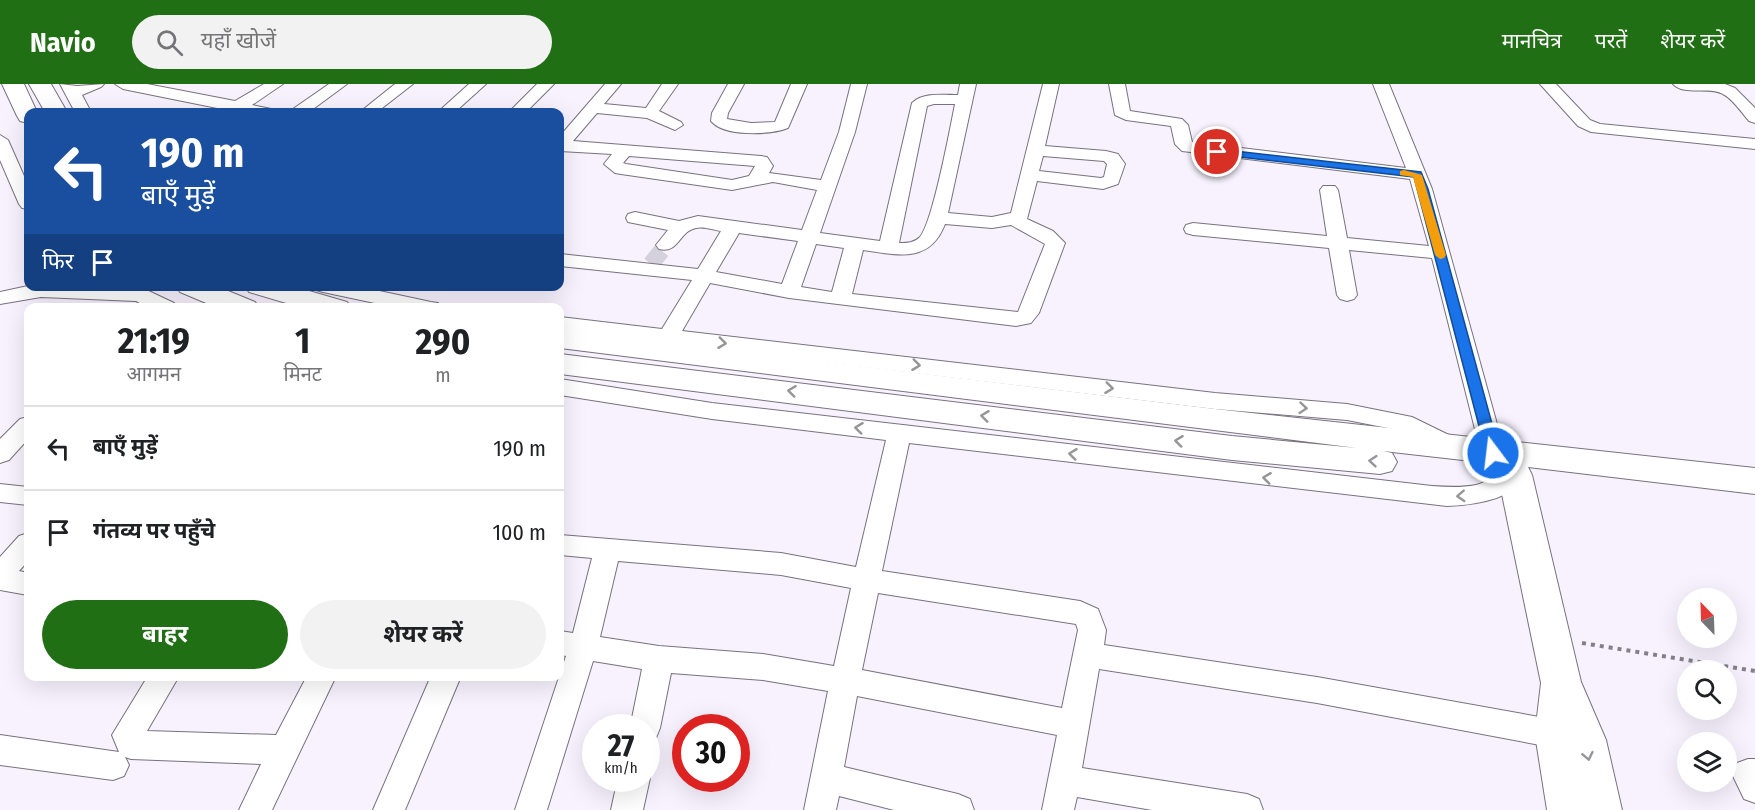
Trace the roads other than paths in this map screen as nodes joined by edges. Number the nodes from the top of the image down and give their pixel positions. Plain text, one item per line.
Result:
1 (13, 84) edge
2 (40, 84) edge
3 (96, 84) edge
4 (123, 84) edge
5 (189, 84) edge
6 (272, 84) edge
7 (339, 84) edge
8 (405, 84) edge
9 (478, 84) edge
10 (546, 84) edge
11 (613, 84) edge
12 (670, 84) edge
13 (736, 84) edge
14 (799, 84) edge
15 (859, 84) edge
16 (1051, 84) edge
17 (1117, 84) edge
18 (1381, 84) edge
19 (1548, 84) edge
20 (1681, 84) edge
21 (70, 89) edge
22 (925, 92) edge
23 (966, 92) edge
24 (169, 94) junction
25 (237, 107) junction
26 (24, 108) edge
27 (54, 108) edge
28 (80, 108) edge
29 (243, 108) edge
30 (305, 108) edge
31 (373, 108) edge
32 (451, 108) edge
33 (521, 108) edge
34 (592, 108) junction
35 (650, 113) junction
36 (1755, 118) edge
37 (675, 125) dead end
38 (0, 140) edge
39 (564, 140) edge
40 (1755, 144) edge
41 (564, 145) edge
42 (625, 150) junction
43 (1036, 150) junction
44 (1031, 175) junction
45 (1418, 175) junction
46 (756, 179) junction
47 (828, 187) junction
48 (1329, 190) dead end
49 (24, 195) edge
50 (635, 218) dead end
51 (938, 218) junction
52 (1015, 220) junction
53 (680, 227) junction
54 (733, 227) junction
55 (1193, 229) dead end
56 (809, 237) junction
57 (855, 243) junction
58 (1339, 244) junction
59 (666, 245) tunnel mouth
60 (888, 248) junction
61 (1440, 253) junction
62 (564, 260) edge
63 (705, 276) junction
64 (24, 287) edge
65 (0, 289) edge
66 (26, 291) edge
67 (129, 291) edge
68 (202, 291) edge
69 (277, 291) edge
70 (348, 291) edge
71 (789, 292) junction
72 (1347, 295) dead end
73 (0, 298) edge
74 (840, 299) junction
75 (156, 303) edge
76 (232, 303) edge
77 (320, 303) edge
78 (410, 303) edge
79 (564, 324) edge
80 (669, 336) junction
81 (564, 339) edge
82 (564, 364) edge
83 (564, 388) edge
84 (24, 429) edge
85 (899, 433) junction
86 (1456, 449) junction
87 (0, 454) edge
88 (1504, 464) junction
89 (1755, 481) edge
90 (0, 493) edge
91 (24, 496) edge
92 (1755, 500) edge
93 (564, 545) edge
94 (24, 548) edge
95 (608, 549) junction
96 (0, 577) edge
97 (867, 580) junction
98 (24, 583) edge
99 (571, 645) edge
100 (1088, 655) junction
101 (659, 659) junction
102 (564, 674) edge
103 (845, 680) junction
104 (162, 681) edge
105 (320, 681) edge
106 (444, 681) edge
107 (562, 681) edge
108 (1561, 682) junction
109 (648, 714) edge
110 (1075, 725) junction
111 (1556, 734) junction
112 (0, 750) edge
113 (285, 750) junction
114 (113, 765) dead end
115 (1755, 774) edge
116 (826, 778) junction
117 (1755, 788) edge
118 (631, 792) edge
119 (1061, 795) edge
120 (1191, 805) edge
121 (255, 810) edge
122 (389, 810) edge
123 (531, 810) edge
124 (627, 810) edge
125 (820, 810) edge
126 (958, 810) edge
127 (1247, 810) edge
128 (1569, 810) edge
129 (1600, 810) edge

1 - 26 highway
2 - 27 highway
3 - 21 street
4 - 24 street
5 - 24 street
6 - 25 street
7 - 30 street
8 - 31 street
9 - 32 street
10 - 33 street
11 - 34 street
12 - 35 street
13 - 14 street
15 - 47 street
16 - 43 street
17 - 45 street
18 - 45 street
19 - 40 street
20 - 36 street
21 - 28 street
22 - 23 street
22 - 60 street
23 - 51 street
24 - 25 street
25 - 29 street
34 - 35 street
34 - 39 street
35 - 37 street
38 - 49 street
41 - 42 street
42 - 46 street
42 - 46 street
43 - 44 street
43 - 44 street
44 - 52 street
45 - 61 street
46 - 47 street
47 - 56 street
48 - 58 street
50 - 53 street
51 - 52 street
51 - 60 street
52 - 74 street
53 - 54 street
53 - 59 street
54 - 56 street
54 - 63 street
55 - 58 street
56 - 57 street
56 - 71 street
57 - 60 street
57 - 74 street
58 - 61 street
58 - 72 street
61 - 88 street
62 - 63 street
63 - 71 street
63 - 80 street
64 - 65 street
66 - 73 street
67 - 75 street
68 - 76 highway
69 - 77 highway
70 - 78 street
71 - 74 street
79 - 80 street
80 -> 86 street
81 - 86 highway
88 -> 82 highway
85 -> 83 street
84 - 87 street
88 -> 85 street
85 - 97 street
86 - 88 highway
88 - 89 highway
88 - 92 highway
88 - 108 highway
90 - 91 street
93 - 95 street
94 - 96 street
95 - 97 street
95 - 99 street
96 - 98 street
97 - 100 street
97 - 103 street
99 - 101 street
99 - 102 street
100 - 110 street
100 - 111 street
101 - 103 street
101 - 109 street
103 - 110 street
103 - 116 street
104 - 113 street
105 - 113 street
106 - 122 street
107 - 123 street
108 - 111 highway
108 -> 129 highway
110 - 119 street
111 - 128 highway
112 - 114 street
113 - 121 street
115 - 117 street
116 - 125 street
116 - 126 street
118 - 124 street
119 - 120 street
120 - 127 street

